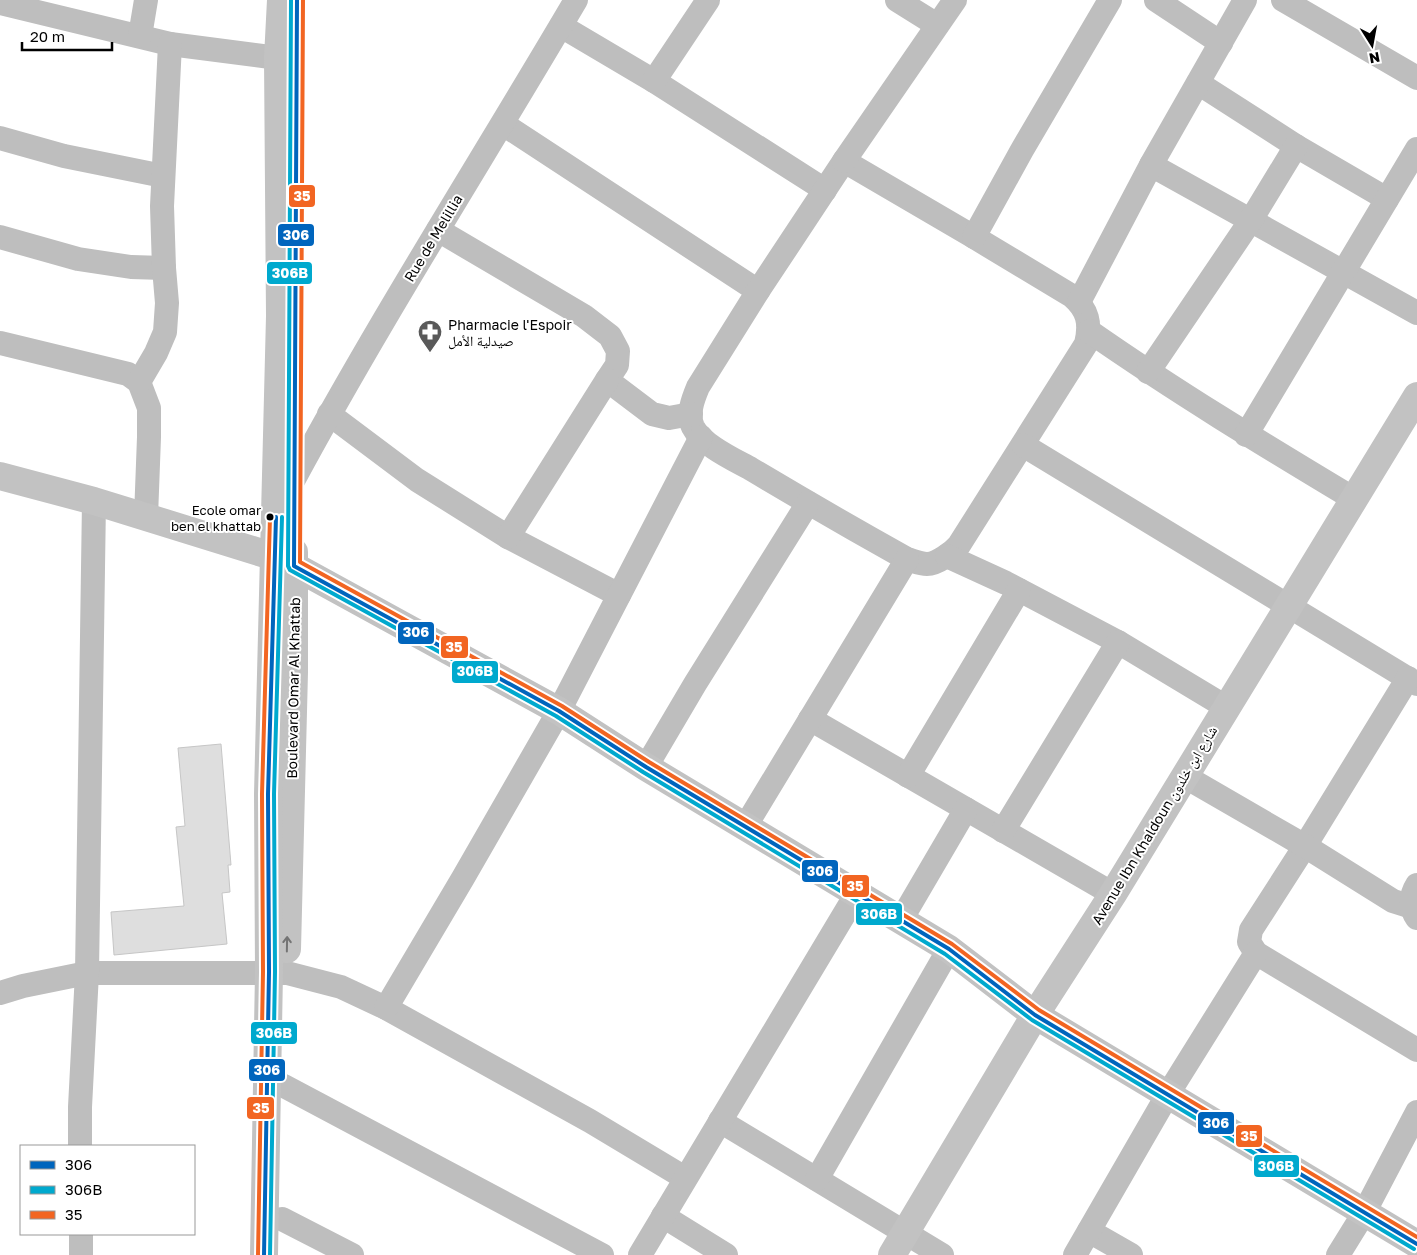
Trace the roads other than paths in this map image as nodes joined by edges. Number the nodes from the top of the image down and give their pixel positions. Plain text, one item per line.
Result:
1 (146, 0) edge
2 (281, 0) edge
3 (297, 0) edge
4 (576, 0) edge
5 (708, 0) edge
6 (897, 0) edge
7 (955, 0) edge
8 (1110, 0) edge
9 (1156, 0) edge
10 (1245, 0) edge
11 (1283, 0) edge
12 (0, 3) edge
13 (937, 24) junction
14 (561, 26) junction
15 (140, 36) junction
16 (1221, 43) junction
17 (170, 44) junction
18 (278, 58) junction
19 (1417, 78) edge
20 (654, 81) junction
21 (1198, 83) junction
22 (503, 124) junction
23 (0, 138) edge
24 (1296, 146) junction
25 (1417, 149) edge
26 (844, 162) junction
27 (1151, 165) junction
28 (163, 176) junction
29 (824, 190) junction
30 (1387, 199) junction
31 (1251, 220) junction
32 (438, 230) junction
33 (0, 237) edge
34 (974, 237) junction
35 (164, 268) junction
36 (1343, 272) junction
37 (758, 291) junction
38 (1079, 302) junction
39 (1417, 313) edge
40 (1089, 331) junction
41 (0, 343) edge
42 (1148, 372) junction
43 (607, 380) junction
44 (139, 382) junction
45 (1417, 396) edge
46 (329, 414) junction
47 (690, 414) junction
48 (1246, 435) junction
49 (701, 437) junction
50 (1023, 445) junction
51 (0, 476) edge
52 (294, 479) junction
53 (1354, 499) junction
54 (94, 501) junction
55 (808, 503) junction
56 (146, 517) junction
57 (508, 537) junction
58 (946, 556) junction
59 (907, 559) junction
60 (284, 561) junction
61 (1019, 590) junction
62 (619, 595) junction
63 (1288, 606) junction
64 (1118, 642) junction
65 (1412, 681) edge
66 (1226, 707) junction
67 (559, 711) junction
68 (810, 719) junction
69 (646, 767) junction
70 (908, 776) junction
71 (1184, 776) junction
72 (966, 809) junction
73 (745, 827) junction
74 (1004, 831) junction
75 (1305, 846) junction
76 (857, 893) junction
77 (1113, 894) junction
78 (1415, 903) edge
79 (901, 920) junction
80 (949, 949) junction
81 (1256, 953) junction
82 (278, 972) junction
83 (88, 973) junction
84 (0, 993) edge
85 (386, 1008) junction
86 (1035, 1015) junction
87 (1417, 1050) edge
88 (284, 1086) junction
89 (1168, 1094) junction
90 (1417, 1112) edge
91 (720, 1121) junction
92 (80, 1145) edge
93 (685, 1178) junction
94 (817, 1179) junction
95 (1364, 1213) junction
96 (663, 1216) junction
97 (282, 1219) junction
98 (1089, 1231) junction
99 (81, 1235) edge
100 (899, 1244) edge
101 (1417, 1244) edge
102 (81, 1255) edge
103 (264, 1255) edge
104 (282, 1255) edge
105 (352, 1255) edge
106 (602, 1255) edge
107 (640, 1255) edge
108 (726, 1255) edge
109 (942, 1255) edge
110 (1075, 1255) edge
111 (1131, 1255) edge
112 (1338, 1255) edge

1 - 15 street
2 - 18 street, Boulevard Omar Al Khattab
3 - 52 street, Boulevard Omar Al Khattab
4 - 14 street, Rue de Melillia
5 - 20 street
6 - 13 street
7 - 13 street
8 - 34 street
9 - 16 street
10 - 16 street
11 - 19 street
12 - 15 street
13 - 26 street
14 - 20 street
14 - 22 street, Rue de Melillia
15 - 17 street
16 - 21 street
17 - 18 street
17 - 28 street
18 - 60 street, Boulevard Omar Al Khattab
20 - 29 street
21 - 24 street
21 - 27 street
22 - 32 street, Rue de Melillia
22 - 37 street
23 - 28 street
24 - 30 street
24 - 31 street
25 - 30 street
26 - 29 street
26 - 34 street
27 - 31 street
27 - 38 street
28 - 35 street
29 - 37 street
30 - 36 street
31 - 36 street
31 - 42 street
32 - 43 street
32 - 46 street, Rue de Melillia
33 - 35 street
34 - 38 street
35 - 44 street
36 - 39 street
36 - 48 street
37 - 47 street
38 - 40 street
40 - 42 street
40 - 50 street
41 - 44 street
42 - 48 street
43 - 47 street
43 - 57 street
44 - 56 street
45 - 53 street, Avenue Ibn Khaldoun شارع ابن خلدون
46 - 52 street, Rue de Melillia
46 - 57 street
47 - 49 street
48 - 53 street
49 - 55 street
49 - 62 street
50 - 58 street
50 - 63 street
51 - 54 street
52 - 60 street, Boulevard Omar Al Khattab
53 - 63 street, Avenue Ibn Khaldoun شارع ابن خلدون
54 - 56 street
54 - 83 street
55 - 59 street
55 - 69 street
56 - 60 street
57 - 62 street
58 - 59 street
58 - 61 street
59 - 68 street
60 - 67 street
60 - 82 street, Boulevard Omar Al Khattab
61 - 64 street
61 - 70 street
62 - 67 street
63 - 65 street
63 - 66 street, Avenue Ibn Khaldoun شارع ابن خلدون
64 - 66 street
64 - 74 street
65 - 75 street
66 - 71 street, Avenue Ibn Khaldoun شارع ابن خلدون
67 - 69 street
67 - 85 street
68 - 70 street
68 - 73 street
69 - 73 street
70 - 72 street
71 - 75 street
71 - 77 street, Avenue Ibn Khaldoun شارع ابن خلدون
72 - 74 street
72 - 79 street
73 - 76 street
74 - 77 street
75 - 78 street
75 - 81 street
76 - 79 street
76 - 91 street
77 - 86 street, Avenue Ibn Khaldoun شارع ابن خلدون
79 - 80 street
80 - 86 street
80 - 94 street
81 - 87 street
81 - 89 street
82 - 83 street
82 - 85 street
82 - 88 street, Boulevard Omar Al Khattab
82 - 103 street, Boulevard Omar Al Khattab
83 - 84 street
83 - 92 street
85 - 93 street
86 - 89 street
86 - 100 street, Avenue Ibn Khaldoun شارع ابن خلدون
88 - 97 street, Boulevard Omar Al Khattab
88 - 106 street
89 - 95 street
89 - 98 street
90 - 95 street
91 - 93 street
91 - 94 street
93 - 96 street
94 - 100 street
95 - 101 street
95 - 112 street
96 - 107 street
96 - 108 street
97 - 104 street, Boulevard Omar Al Khattab
97 - 105 street
98 - 110 street
98 - 111 street
99 - 102 street
100 - 109 street

